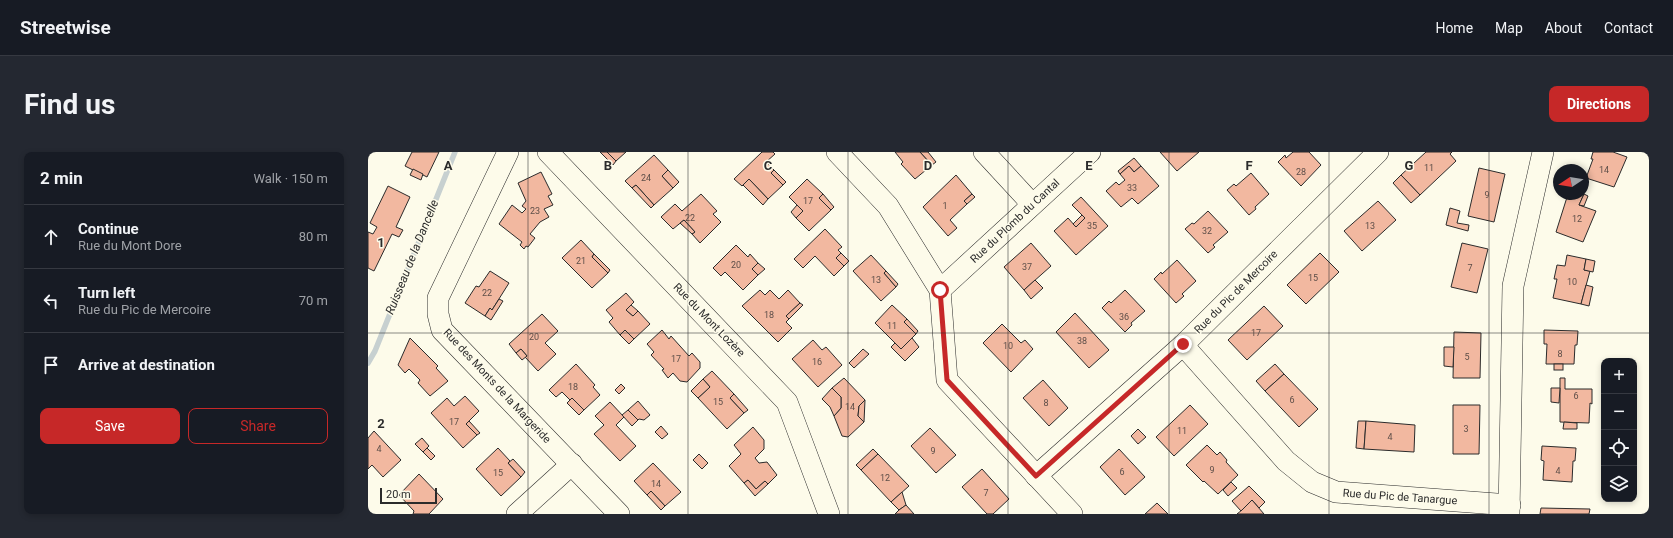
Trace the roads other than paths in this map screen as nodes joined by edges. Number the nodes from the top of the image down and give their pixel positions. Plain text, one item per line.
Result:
1 (508, 152) edge
2 (548, 152) edge
3 (837, 152) edge
4 (984, 152) edge
5 (1090, 152) edge
6 (1378, 152) edge
7 (1543, 152) edge
8 (1032, 204) junction
9 (940, 290) junction
10 (1183, 344) junction
11 (572, 464) junction
12 (1036, 476) junction
13 (1510, 510) edge
14 (517, 514) edge
15 (619, 514) edge
16 (829, 514) edge
17 (1072, 514) edge

1 - 11 street, Rue des Monts de la Margeride
2 - 16 street, Rue du Mont Lozère
3 - 9 street
4 - 8 street
5 - 8 street, Rue du Plomb du Cantal
6 - 10 street, Rue du Pic de Mercoire
7 - 13 street
8 - 9 street, Rue du Plomb du Cantal
9 - 12 street
10 - 12 street, Rue du Pic de Mercoire
10 - 13 street, Rue du Pic de Tanargue
11 - 14 street
11 - 15 street, Rue des Monts de la Margeride
12 - 17 street

